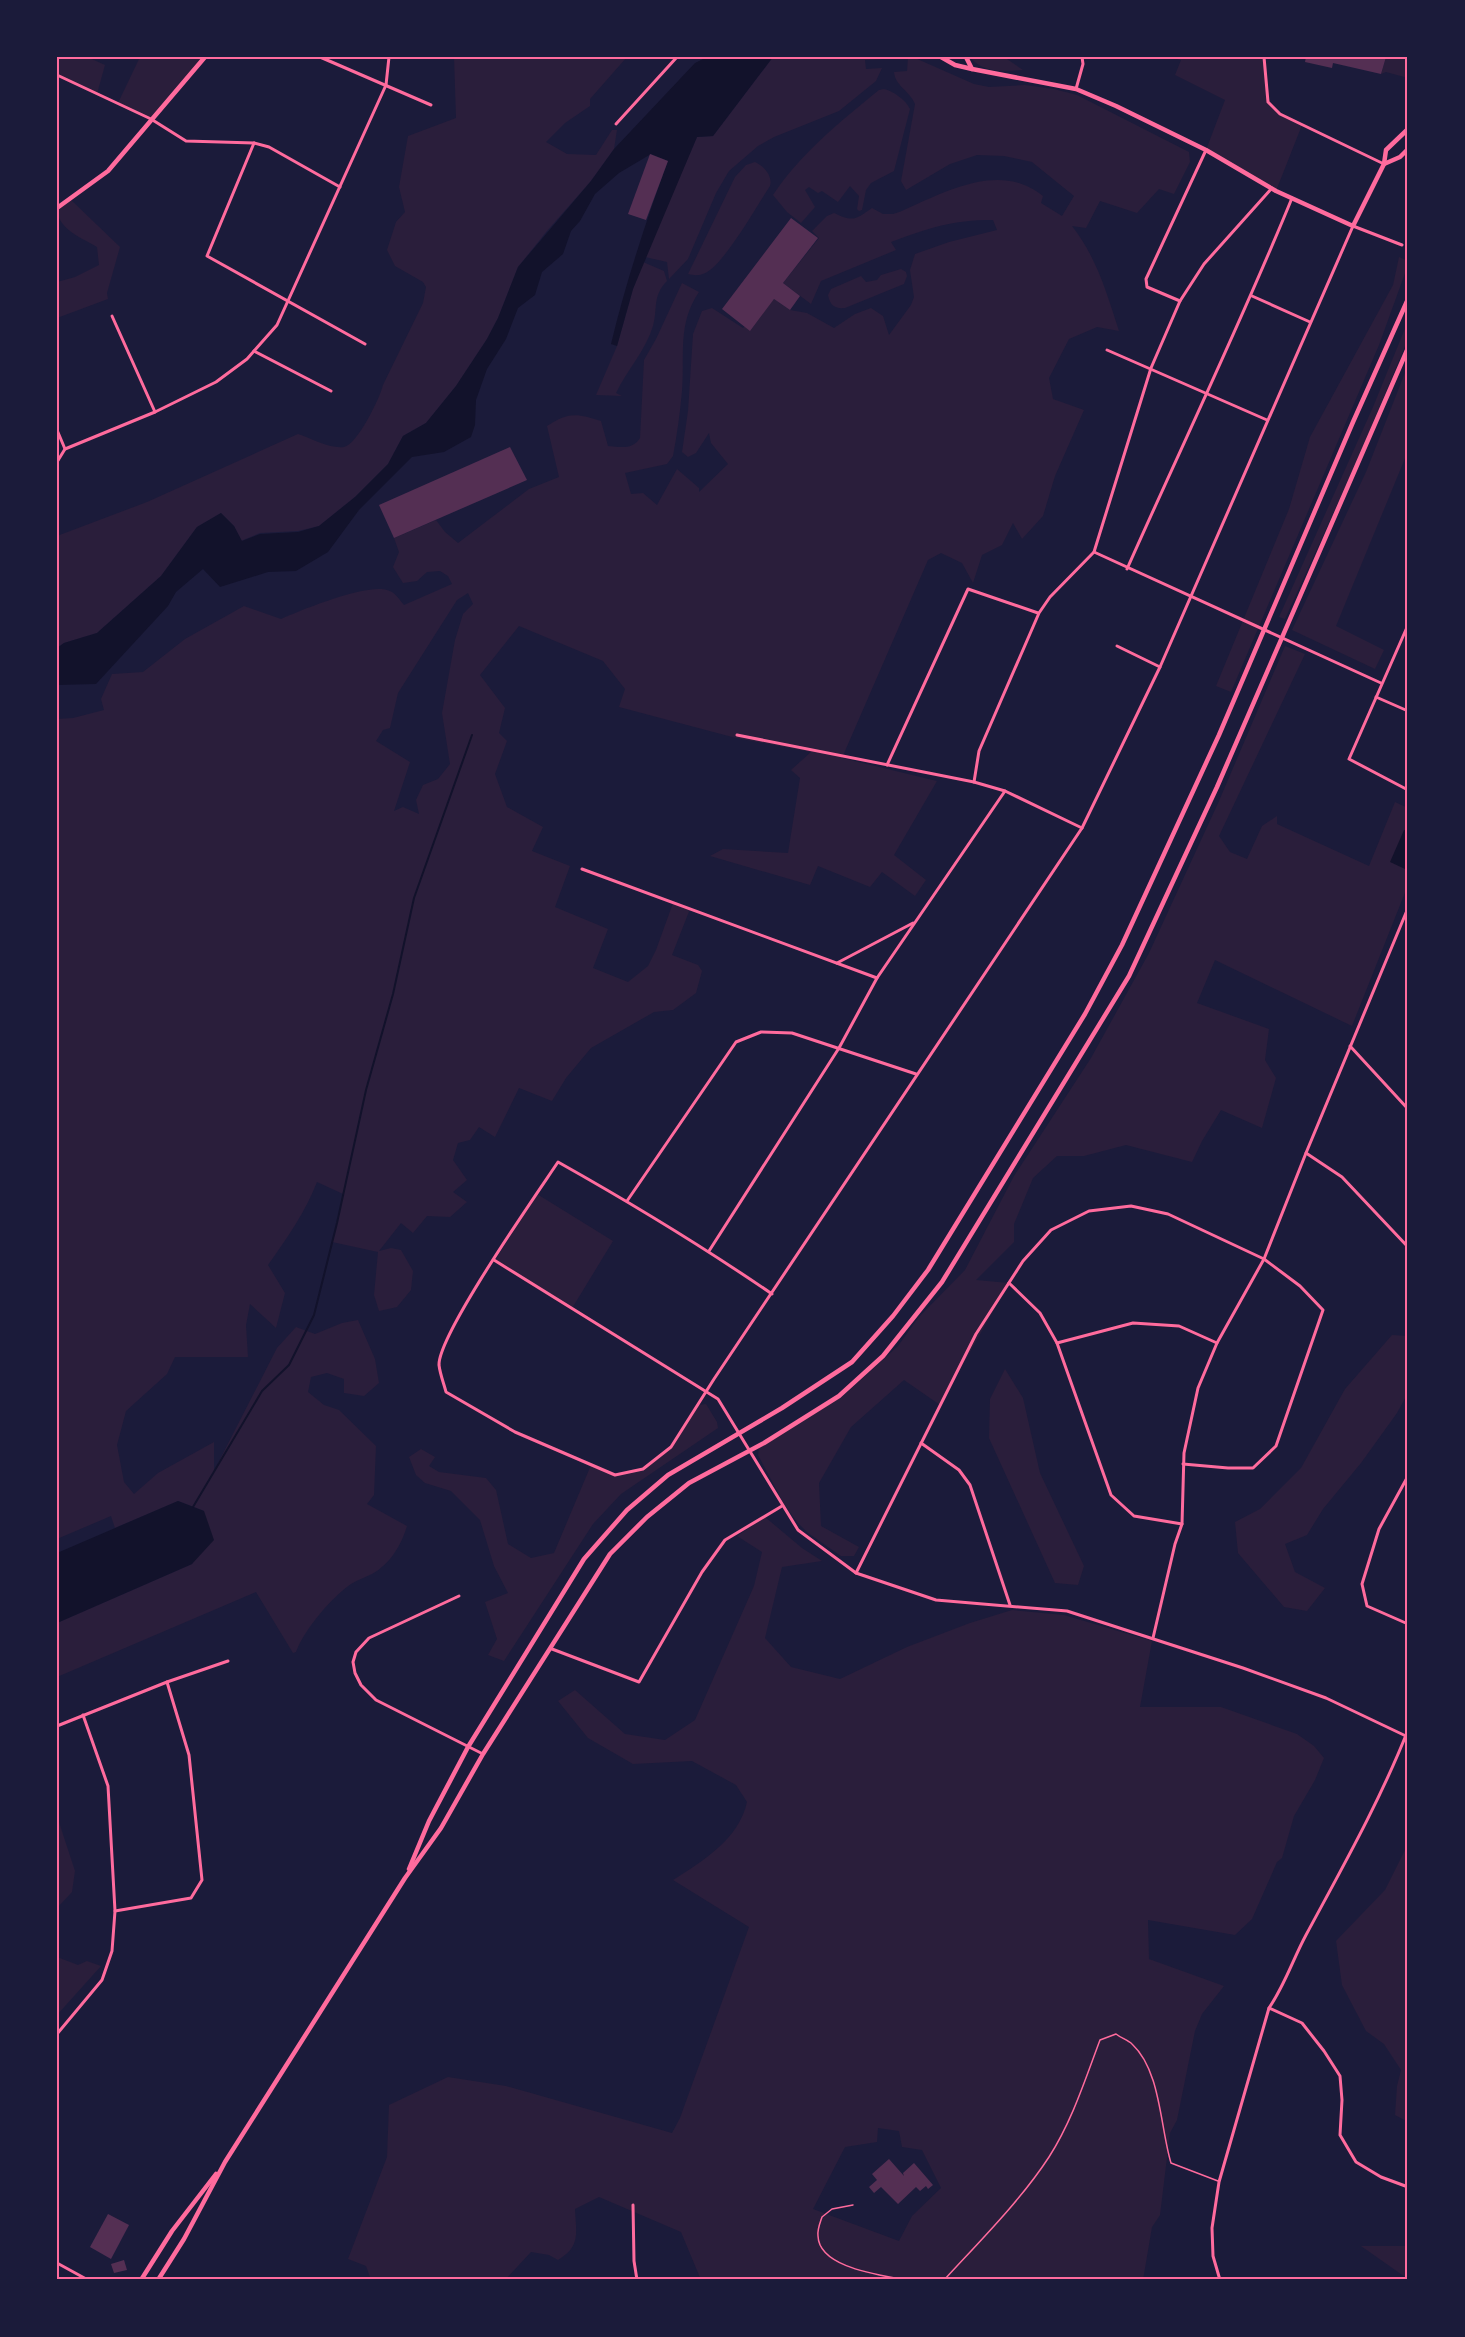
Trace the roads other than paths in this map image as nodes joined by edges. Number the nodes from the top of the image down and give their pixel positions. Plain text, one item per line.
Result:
1 (205, 57) edge
2 (320, 57) edge
3 (389, 57) edge
4 (677, 57) edge
5 (941, 57) edge
6 (966, 57) edge
7 (1082, 57) edge
8 (1264, 57) edge
9 (972, 69) junction
10 (57, 75) edge
11 (386, 85) junction
12 (1076, 89) junction
13 (431, 105) dead end
14 (151, 118) junction
15 (616, 124) dead end
16 (1408, 129) edge
17 (254, 143) junction
18 (1408, 149) edge
19 (1206, 150) junction
20 (1384, 164) junction
21 (340, 187) junction
22 (1272, 188) junction
23 (1292, 198) junction
24 (57, 208) edge
25 (1353, 226) junction
26 (1402, 245) dead end
27 (1252, 296) junction
28 (1408, 299) edge
29 (288, 301) junction
30 (1179, 301) junction
31 (112, 316) dead end
32 (1311, 322) junction
33 (365, 344) dead end
34 (1408, 348) edge
35 (1107, 350) dead end
36 (254, 351) junction
37 (1151, 368) junction
38 (331, 391) dead end
39 (1206, 393) junction
40 (155, 412) junction
41 (1267, 420) junction
42 (57, 430) edge
43 (65, 449) junction
44 (57, 462) edge
45 (1094, 552) junction
46 (1127, 568) junction
47 (1191, 597) junction
48 (1039, 613) junction
49 (1408, 625) edge
50 (1404, 635) junction
51 (1408, 638) edge
52 (1117, 646) dead end
53 (1160, 667) junction
54 (1382, 683) junction
55 (1376, 697) junction
56 (1408, 711) edge
57 (737, 735) dead end
58 (887, 765) junction
59 (974, 782) junction
60 (1408, 790) edge
61 (1005, 791) junction
62 (1082, 828) junction
63 (582, 869) dead end
64 (1408, 908) edge
65 (915, 922) junction
66 (837, 963) junction
67 (877, 978) junction
68 (1350, 1046) junction
69 (839, 1048) junction
70 (916, 1074) junction
71 (1408, 1109) edge
72 (1306, 1153) junction
73 (627, 1201) junction
74 (1408, 1247) edge
75 (709, 1251) junction
76 (1264, 1259) junction
77 (494, 1260) junction
78 (1009, 1282) junction
79 (771, 1294) junction
80 (1057, 1343) junction
81 (1217, 1343) junction
82 (707, 1393) junction
83 (740, 1433) junction
84 (921, 1443) junction
85 (751, 1450) junction
86 (1183, 1464) junction
87 (1408, 1476) edge
88 (782, 1506) junction
89 (1182, 1524) junction
90 (856, 1573) junction
91 (459, 1596) dead end
92 (1010, 1605) junction
93 (1408, 1624) edge
94 (1153, 1638) junction
95 (552, 1649) junction
96 (228, 1661) dead end
97 (167, 1682) junction
98 (83, 1715) junction
99 (57, 1726) edge
100 (1408, 1730) edge
101 (1407, 1736) edge
102 (468, 1747) junction
103 (483, 1754) junction
104 (405, 1878) junction
105 (115, 1911) junction
106 (1269, 2008) junction
107 (57, 2034) edge
108 (225, 2162) junction
109 (1219, 2182) junction
110 (1408, 2187) edge
111 (633, 2205) dead end
112 (853, 2205) dead end
113 (57, 2263) edge
114 (88, 2280) edge
115 (141, 2280) edge
116 (158, 2280) edge
117 (638, 2280) edge
118 (905, 2280) edge
119 (941, 2280) edge
120 (1221, 2280) edge

1 - 14 main road
2 - 11 street
3 - 11 street
4 - 15 street
5 - 9 main road
6 - 9 main road
7 - 12 street
8 - 20 street
9 - 12 main road
10 - 14 street
11 - 13 street
11 - 21 street
12 - 19 main road
14 - 17 street
14 - 24 main road
16 - 20 main road
17 - 21 street
17 - 29 street
18 - 20 main road
19 - 22 main road
19 - 30 street
20 - 25 main road
21 - 29 street
22 - 23 main road
22 - 30 street
23 - 25 main road
23 - 27 street
25 - 26 street
25 - 32 street
27 - 32 street
27 - 39 street
28 - 83 main road
29 - 33 street
29 - 36 street
30 - 37 street
31 - 40 street
32 - 41 street
34 - 85 main road
35 - 37 street
36 - 38 street
36 - 40 street
37 - 39 street
37 - 45 street
39 - 41 street
39 - 46 street
40 - 43 street
41 - 47 street
42 - 43 street
43 - 44 street
45 - 46 street
45 - 48 street
46 - 47 street
47 - 53 street
47 - 54 street
48 - 58 street
48 - 59 street
49 - 50 street
50 - 51 street
50 - 54 street
52 - 53 street
53 - 62 street
54 - 55 street
55 - 56 street
55 - 60 street
57 - 58 street
58 - 59 street
59 - 61 street
61 - 62 street
61 - 65 street
62 - 70 street
63 - 66 street
64 - 68 street
65 - 66 street
65 - 67 street
66 - 67 street
67 - 69 street
68 - 71 street
68 - 72 street
69 - 70 street
69 - 73 street
69 - 75 street
70 - 79 street
72 - 74 street
72 - 76 street
73 - 75 street
73 - 77 street
75 - 79 street
76 - 78 street
76 - 81 street
76 - 86 street
77 - 82 street
77 - 82 street
78 - 80 street
78 - 84 street
79 - 82 street
80 - 81 street
80 - 89 street
81 - 86 street
82 - 83 street
83 - 85 street
83 - 102 main road
84 - 90 street
84 - 92 street
85 - 88 street
85 - 95 main road
86 - 89 street
87 - 93 street
88 - 90 street
88 - 95 street
89 - 94 street
90 - 92 street
91 - 102 street
92 - 94 street
94 - 101 street
95 - 103 main road
96 - 97 street
97 - 98 street
97 - 105 street
98 - 99 street
98 - 105 street
100 - 101 street
101 - 106 street
102 - 103 street
102 - 104 main road
103 - 104 main road
104 - 108 main road
105 - 107 street
106 - 109 street
106 - 110 street
108 - 115 main road
108 - 116 main road
109 - 119 lane
109 - 120 street
111 - 117 street
112 - 118 lane
113 - 114 street

